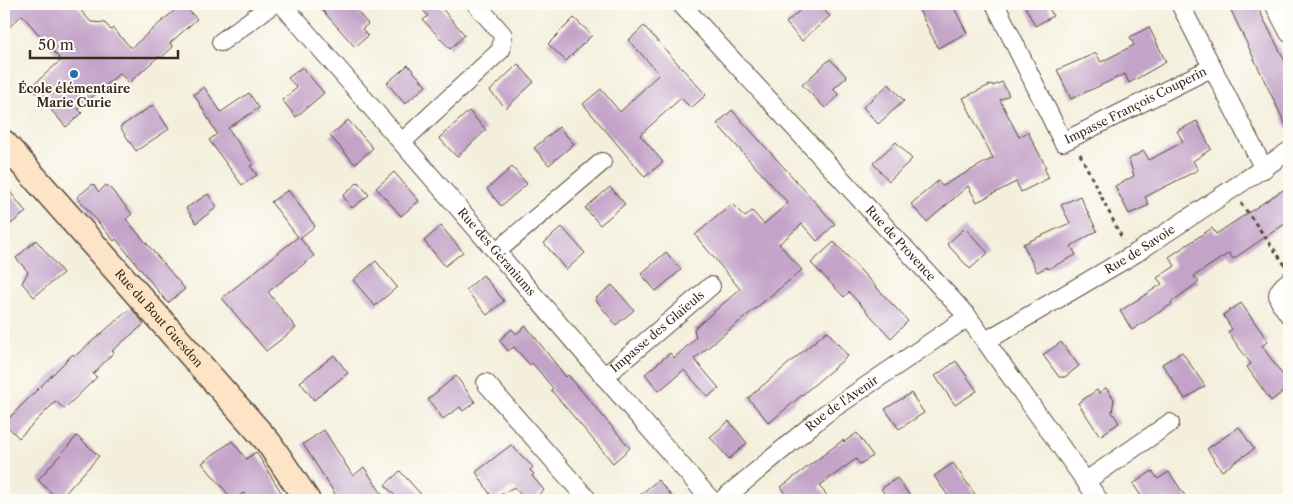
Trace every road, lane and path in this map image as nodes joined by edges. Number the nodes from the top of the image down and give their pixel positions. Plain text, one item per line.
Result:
1 (273, 4) edge
2 (282, 4) edge
3 (476, 4) edge
4 (681, 4) edge
5 (995, 4) edge
6 (1180, 4) edge
7 (1274, 4) edge
8 (1289, 33) edge
9 (221, 42) dead end
10 (1211, 68) junction
11 (1072, 138) junction
12 (402, 142) junction
13 (4, 143) edge
14 (1289, 151) edge
15 (602, 162) dead end
16 (1264, 169) junction
17 (1232, 190) junction
18 (497, 251) junction
19 (1132, 256) junction
20 (1289, 272) edge
21 (1289, 281) edge
22 (711, 286) dead end
23 (1289, 315) edge
24 (968, 317) junction
25 (986, 341) junction
26 (604, 377) junction
27 (486, 382) dead end
28 (1170, 423) dead end
29 (1086, 481) junction
30 (307, 500) edge
31 (588, 500) edge
32 (711, 500) edge
33 (722, 500) edge
34 (1099, 500) edge

1 - 9 street
2 - 12 street, Rue des Géraniums
3 - 12 street
4 - 24 street, Rue de Provence
5 - 11 street, Impasse François Couperin
6 - 10 street
7 - 8 street
10 - 11 street, Impasse François Couperin
10 - 16 street
11 - 19 path
12 - 18 street, Rue des Géraniums
13 - 30 street, Rue du Bout Guesdon
14 - 16 street, Rue de Savoie
15 - 18 street
16 - 17 street, Rue de Savoie
17 - 19 street, Rue de Savoie
17 - 20 path
18 - 26 street, Rue des Géraniums
19 - 25 street, Rue de Savoie
21 - 23 street
22 - 26 street, Impasse des Glaïeuls
24 - 25 street, Rue de Provence
24 - 33 street, Rue de l'Avenir
25 - 29 street, Rue de Provence
26 - 32 street, Rue des Géraniums
27 - 31 street
28 - 29 street
29 - 34 street, Rue de Provence

